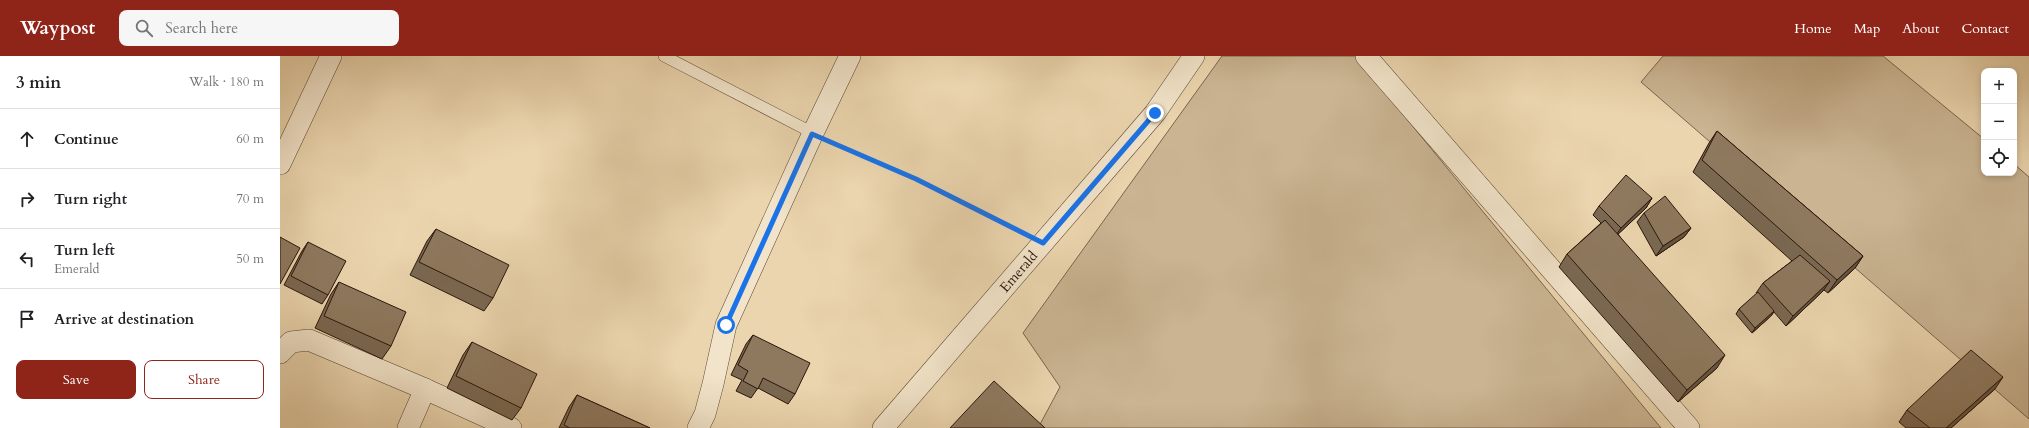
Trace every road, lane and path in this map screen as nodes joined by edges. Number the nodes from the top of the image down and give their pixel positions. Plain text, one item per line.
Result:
1 (331, 56) edge
2 (664, 56) edge
3 (850, 56) edge
4 (1194, 56) edge
5 (1366, 56) edge
6 (812, 134) junction
7 (280, 164) edge
8 (1043, 243) junction
9 (280, 353) edge
10 (425, 389) junction
11 (408, 428) edge
12 (511, 428) edge
13 (698, 428) edge
14 (883, 428) edge
15 (1689, 428) edge

1 - 7 street
2 - 6 lane
3 - 6 street
4 - 8 street, Emerald
5 - 15 street
6 - 8 path
6 - 13 street
8 - 14 street, Emerald
9 - 10 street
10 - 11 street
10 - 12 street

